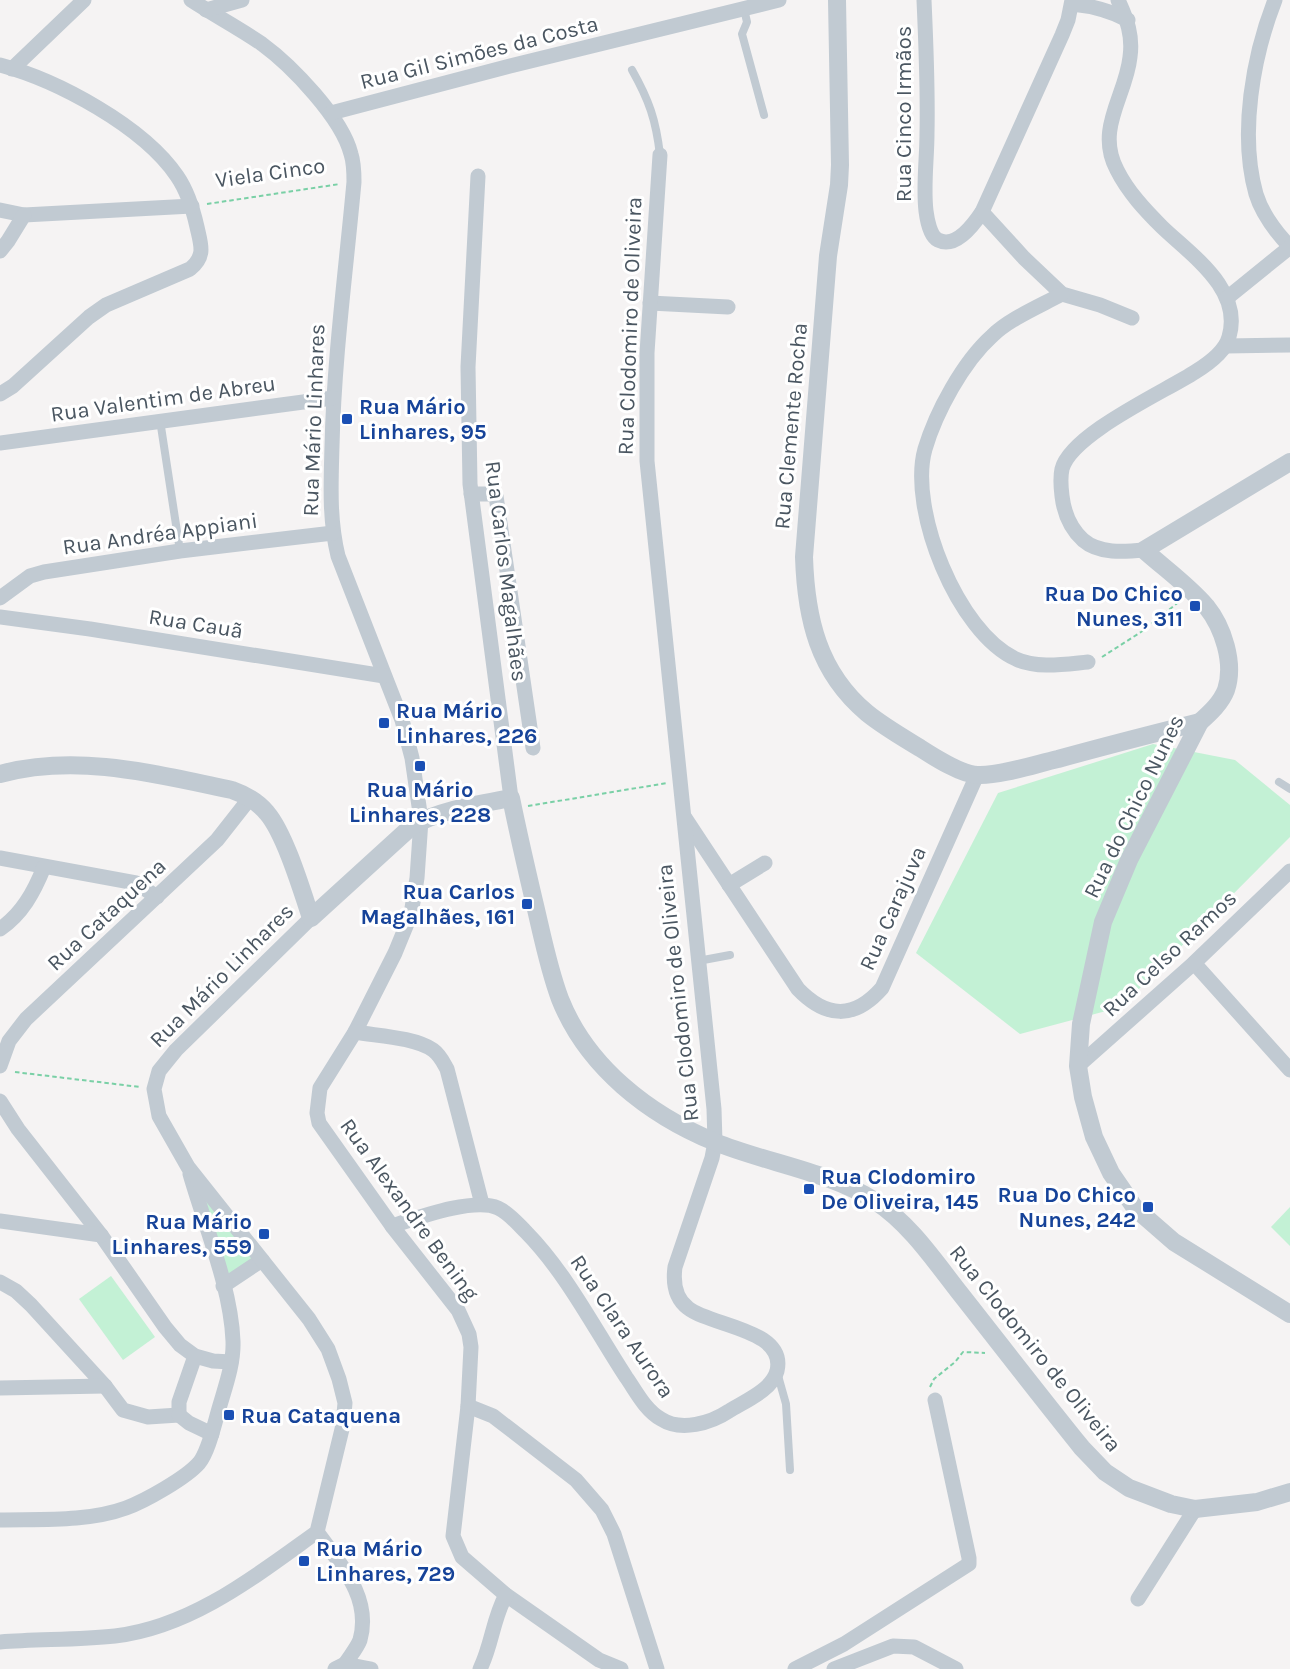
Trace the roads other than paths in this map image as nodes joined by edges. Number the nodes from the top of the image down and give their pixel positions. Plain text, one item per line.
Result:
1 (84, 0) edge
2 (191, 0) edge
3 (242, 0) edge
4 (779, 0) edge
5 (837, 0) edge
6 (924, 0) edge
7 (1118, 0) edge
8 (1275, 0) edge
9 (1072, 2) edge
10 (744, 9) junction
11 (206, 10) junction
12 (1128, 20) junction
13 (6, 67) edge
14 (632, 70) dead end
15 (331, 113) junction
16 (764, 115) dead end
17 (660, 155) joint
18 (478, 176) dead end
19 (192, 206) junction
20 (0, 210) edge
21 (982, 212) junction
22 (24, 215) junction
23 (1290, 247) edge
24 (0, 251) edge
25 (1062, 294) junction
26 (1227, 298) junction
27 (650, 303) junction
28 (728, 307) dead end
29 (1132, 318) dead end
30 (1290, 345) edge
31 (1226, 346) junction
32 (6, 390) edge
33 (333, 398) junction
34 (0, 405) edge
35 (160, 420) junction
36 (0, 443) edge
37 (1290, 462) edge
38 (471, 494) junction
39 (333, 533) junction
40 (1144, 550) junction
41 (180, 551) junction
42 (0, 598) edge
43 (0, 617) edge
44 (1088, 662) road end
45 (384, 676) junction
46 (1200, 722) junction
47 (532, 748) dead end
48 (0, 774) edge
49 (977, 775) junction
50 (1279, 782) dead end
51 (1290, 789) edge
52 (250, 798) junction
53 (512, 803) junction
54 (683, 815) junction
55 (421, 820) junction
56 (0, 858) edge
57 (765, 863) dead end
58 (44, 867) junction
59 (1290, 872) edge
60 (729, 885) junction
61 (157, 897) junction
62 (311, 918) junction
63 (0, 929) edge
64 (730, 955) dead end
65 (698, 961) junction
66 (1194, 963) junction
67 (355, 1032) junction
68 (1078, 1066) junction
69 (6, 1069) edge
70 (1290, 1070) edge
71 (0, 1101) edge
72 (715, 1142) junction
73 (188, 1167) junction
74 (482, 1204) junction
75 (0, 1221) edge
76 (392, 1227) junction
77 (101, 1235) junction
78 (262, 1260) junction
79 (0, 1282) edge
80 (223, 1286) junction
81 (1290, 1314) edge
82 (195, 1356) junction
83 (231, 1362) junction
84 (777, 1370) junction
85 (105, 1386) junction
86 (0, 1388) edge
87 (934, 1400) road end
88 (468, 1406) junction
89 (179, 1415) junction
90 (212, 1434) junction
91 (790, 1470) dead end
92 (1290, 1492) edge
93 (1195, 1509) junction
94 (0, 1520) edge
95 (317, 1532) junction
96 (506, 1595) junction
97 (1138, 1599) dead end
98 (0, 1641) edge
99 (597, 1664) edge
100 (340, 1666) edge
101 (371, 1669) edge
102 (480, 1669) edge
103 (621, 1669) edge
104 (657, 1669) edge
105 (795, 1669) edge
106 (834, 1669) edge
107 (956, 1669) edge

1 - 13 street
2 - 11 street, Rua Mário Linhares
3 - 11 street
4 - 10 street, Rua Gil Simões da Costa
5 - 49 street, Rua Clemente Rocha
6 - 21 street, Rua Cinco Irmãos
7 - 12 street
8 - 23 street
9 - 12 street
9 - 21 street
10 - 15 street, Rua Gil Simões da Costa
10 - 16 lane
11 - 15 street, Rua Mário Linhares
12 - 26 street
13 - 19 street
14 - 17 lane
15 - 33 street, Rua Mário Linhares
17 - 27 street, Rua Clodomiro de Oliveira
18 - 38 street, Rua Carlos Magalhães
19 - 22 street
19 - 32 street
20 - 22 street
21 - 25 street
22 - 24 street
23 - 26 street
25 - 29 street
25 - 44 street
26 - 31 street
27 - 28 street
27 - 54 street, Rua Clodomiro de Oliveira
30 - 31 street
31 - 40 street
32 - 34 street
33 - 35 street, Rua Valentim de Abreu
33 - 39 street, Rua Mário Linhares
35 - 36 street, Rua Valentim de Abreu
35 - 41 lane
37 - 40 street
38 - 47 street
38 - 53 street, Rua Carlos Magalhães
39 - 41 street, Rua Andréa Appiani
39 - 45 street, Rua Mário Linhares
40 - 46 street, Rua do Chico Nunes
41 - 42 street, Rua Andréa Appiani
43 - 45 street, Rua Cauã
45 - 55 street, Rua Mário Linhares
46 - 49 street
46 - 68 street, Rua do Chico Nunes
48 - 52 street
49 - 60 street, Rua Carajuva
50 - 51 lane
52 - 61 street, Rua Cataquena
52 - 62 street
53 - 55 street
53 - 72 street, Rua Carlos Magalhães
54 - 60 street, Rua Carajuva
54 - 65 street, Rua Clodomiro de Oliveira
55 - 62 street, Rua Mário Linhares
55 - 67 street, Rua Alexandre Bening
56 - 58 street
57 - 60 street
58 - 61 street
58 - 63 street
59 - 66 street, Rua Celso Ramos
61 - 69 street, Rua Cataquena
62 - 73 street, Rua Mário Linhares
64 - 65 lane
65 - 72 street, Rua Clodomiro de Oliveira
66 - 68 street, Rua Celso Ramos
66 - 70 street
67 - 74 street
67 - 76 street, Rua Alexandre Bening
68 - 81 street, Rua do Chico Nunes
71 - 77 street
72 - 84 street
72 - 93 street, Rua Clodomiro de Oliveira
73 - 78 street
73 - 80 street
74 - 76 street
74 - 84 street, Rua Clara Aurora
75 - 77 street
76 - 88 street, Rua Alexandre Bening
77 - 82 street
78 - 80 street
78 - 95 street
79 - 85 street
80 - 83 street
82 - 83 street
82 - 89 street
83 - 90 street
84 - 91 lane
85 - 86 street
85 - 89 street
87 - 105 street
88 - 96 street, Rua Alexandre Bening
88 - 104 street
89 - 90 street
90 - 94 street
92 - 93 street, Rua Clodomiro de Oliveira
93 - 97 street
95 - 98 street
95 - 100 street
96 - 99 street, Rua Alexandre Bening
96 - 102 street
99 - 103 street, Rua Alexandre Bening
100 - 101 street
106 - 107 street

